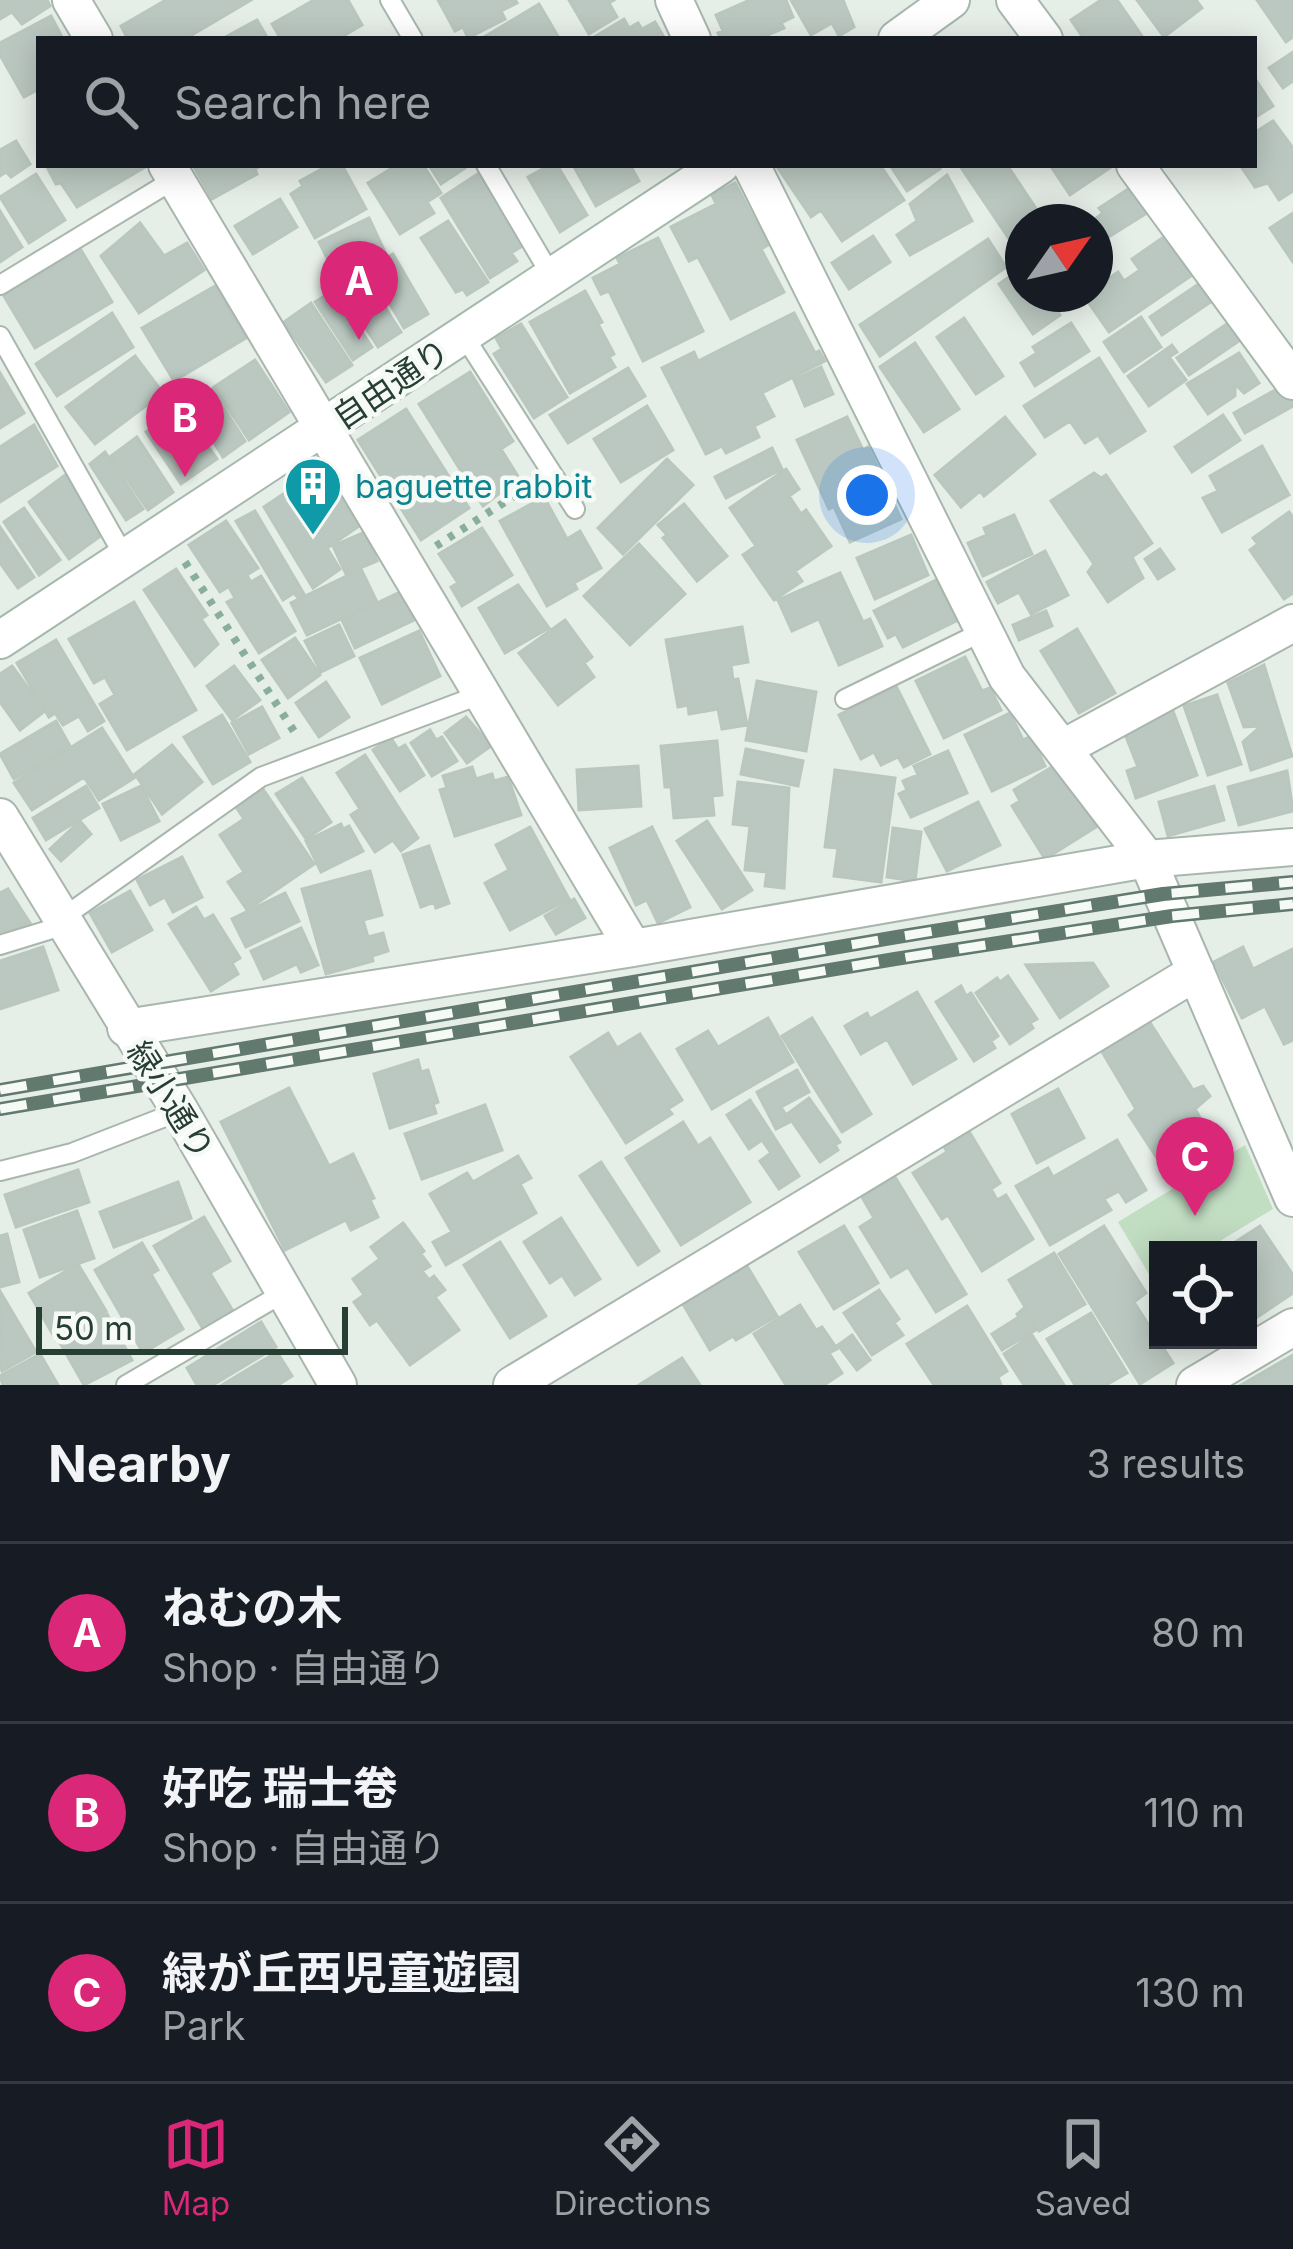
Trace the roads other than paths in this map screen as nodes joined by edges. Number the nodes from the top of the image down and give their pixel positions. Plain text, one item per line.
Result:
1 (71, 0) edge
2 (390, 0) edge
3 (674, 0) edge
4 (951, 0) edge
5 (1015, 0) edge
6 (92, 36) edge
7 (411, 36) edge
8 (691, 36) edge
9 (901, 36) edge
10 (1042, 36) edge
11 (488, 168) edge
12 (717, 168) edge
13 (752, 168) edge
14 (1138, 168) edge
15 (171, 172) edge
16 (552, 277) junction
17 (0, 285) edge
18 (0, 336) edge
19 (464, 336) junction
20 (1293, 381) edge
21 (322, 430) junction
22 (575, 509) dead end
23 (124, 556) junction
24 (1293, 623) edge
25 (984, 631) junction
26 (0, 640) edge
27 (482, 694) junction
28 (845, 699) dead end
29 (1065, 748) junction
30 (0, 817) edge
31 (1293, 847) edge
32 (1148, 859) junction
33 (63, 922) junction
34 (0, 945) edge
35 (633, 948) junction
36 (1196, 972) junction
37 (126, 1028) junction
38 (180, 1112) junction
39 (0, 1171) edge
40 (1293, 1198) edge
41 (285, 1292) junction
42 (1293, 1327) edge
43 (126, 1385) edge
44 (338, 1385) edge
45 (512, 1385) edge
46 (1195, 1385) edge

1 - 6 street
2 - 7 lane
3 - 8 street
4 - 9 street
5 - 10 street
11 - 16 lane
12 - 16 street, 自由通り
13 - 25 street
14 - 20 street
15 - 17 lane
15 - 21 street
16 - 19 street, 自由通り
18 - 23 lane
19 - 21 street, 自由通り
19 - 22 lane
21 - 23 street, 自由通り
21 - 27 street
23 - 26 street, 自由通り
24 - 29 street
25 - 28 lane
25 - 29 street
27 - 33 lane
27 - 35 street
29 - 32 street
30 - 33 street, 緑小通り
31 - 32 street
32 - 35 street
32 - 36 street
33 - 34 lane
33 - 37 street, 緑小通り
35 - 37 street
36 - 40 street
36 - 45 street
37 - 38 street, 緑小通り
38 - 39 lane
38 - 41 street, 緑小通り
41 - 43 lane
41 - 44 street, 緑小通り
42 - 46 street

